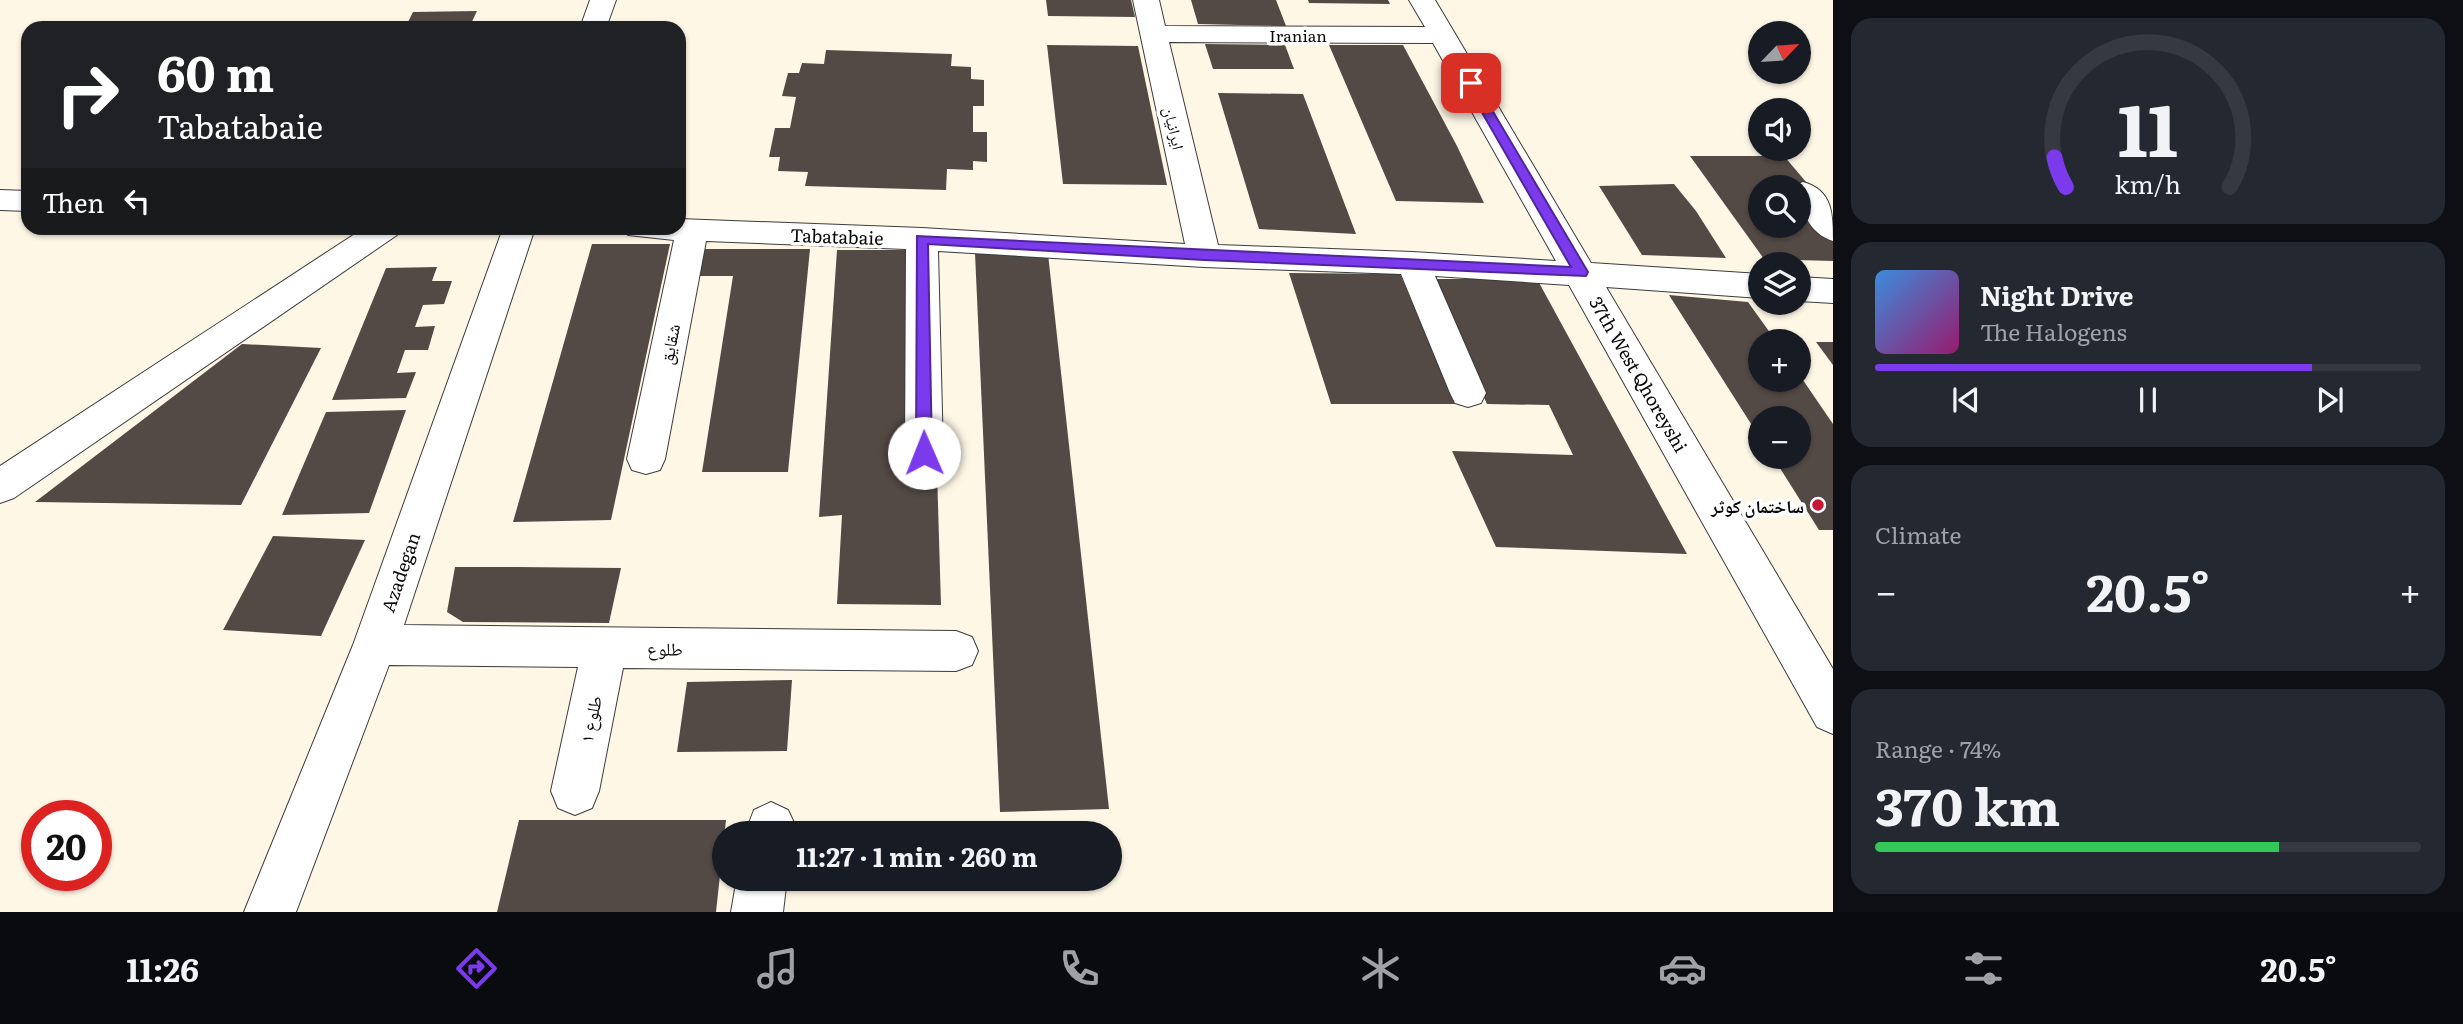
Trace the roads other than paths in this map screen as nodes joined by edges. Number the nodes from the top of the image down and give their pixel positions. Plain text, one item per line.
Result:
1 (603, 0) edge
2 (1146, 0) edge
3 (1422, 0) edge
4 (596, 21) edge
5 (1153, 34) junction
6 (1443, 36) junction
7 (0, 200) edge
8 (21, 201) edge
9 (1811, 202) edge
10 (686, 230) edge
11 (692, 230) junction
12 (1833, 230) edge
13 (376, 235) edge
14 (517, 235) edge
15 (922, 239) junction
16 (1204, 256) junction
17 (1413, 263) junction
18 (1581, 272) junction
19 (1748, 285) edge
20 (1811, 290) edge
21 (1833, 291) edge
22 (1468, 393) dead end
23 (924, 453) dead end
24 (646, 459) dead end
25 (0, 487) edge
26 (374, 645) junction
27 (605, 647) junction
28 (956, 651) dead end
29 (1833, 712) edge
30 (575, 791) dead end
31 (760, 891) edge
32 (270, 912) edge
33 (757, 912) edge

1 - 4 street
2 - 5 street, ایرانیان
3 - 6 street, 37th West Qhoreyshi
5 - 6 street, Iranian
5 - 16 street, ایرانیان
6 - 18 street, 37th West Qhoreyshi
7 - 8 street
9 - 12 street
10 - 11 street, Tabatabaie
11 - 15 street, Tabatabaie
11 - 24 street, شقایق
13 - 25 street
14 - 26 street, Azadegan
15 - 16 street, Tabatabaie
15 - 23 street
16 - 17 street, Tabatabaie
17 - 18 street, Tabatabaie
17 - 22 street
18 - 19 street, Tabatabaie
18 - 29 street, 37th West Qhoreyshi
20 - 21 street
26 - 27 street, طلوع
26 - 32 street, Azadegan
27 - 28 street, طلوع
27 - 30 street, طلوع ۱
31 - 33 street

